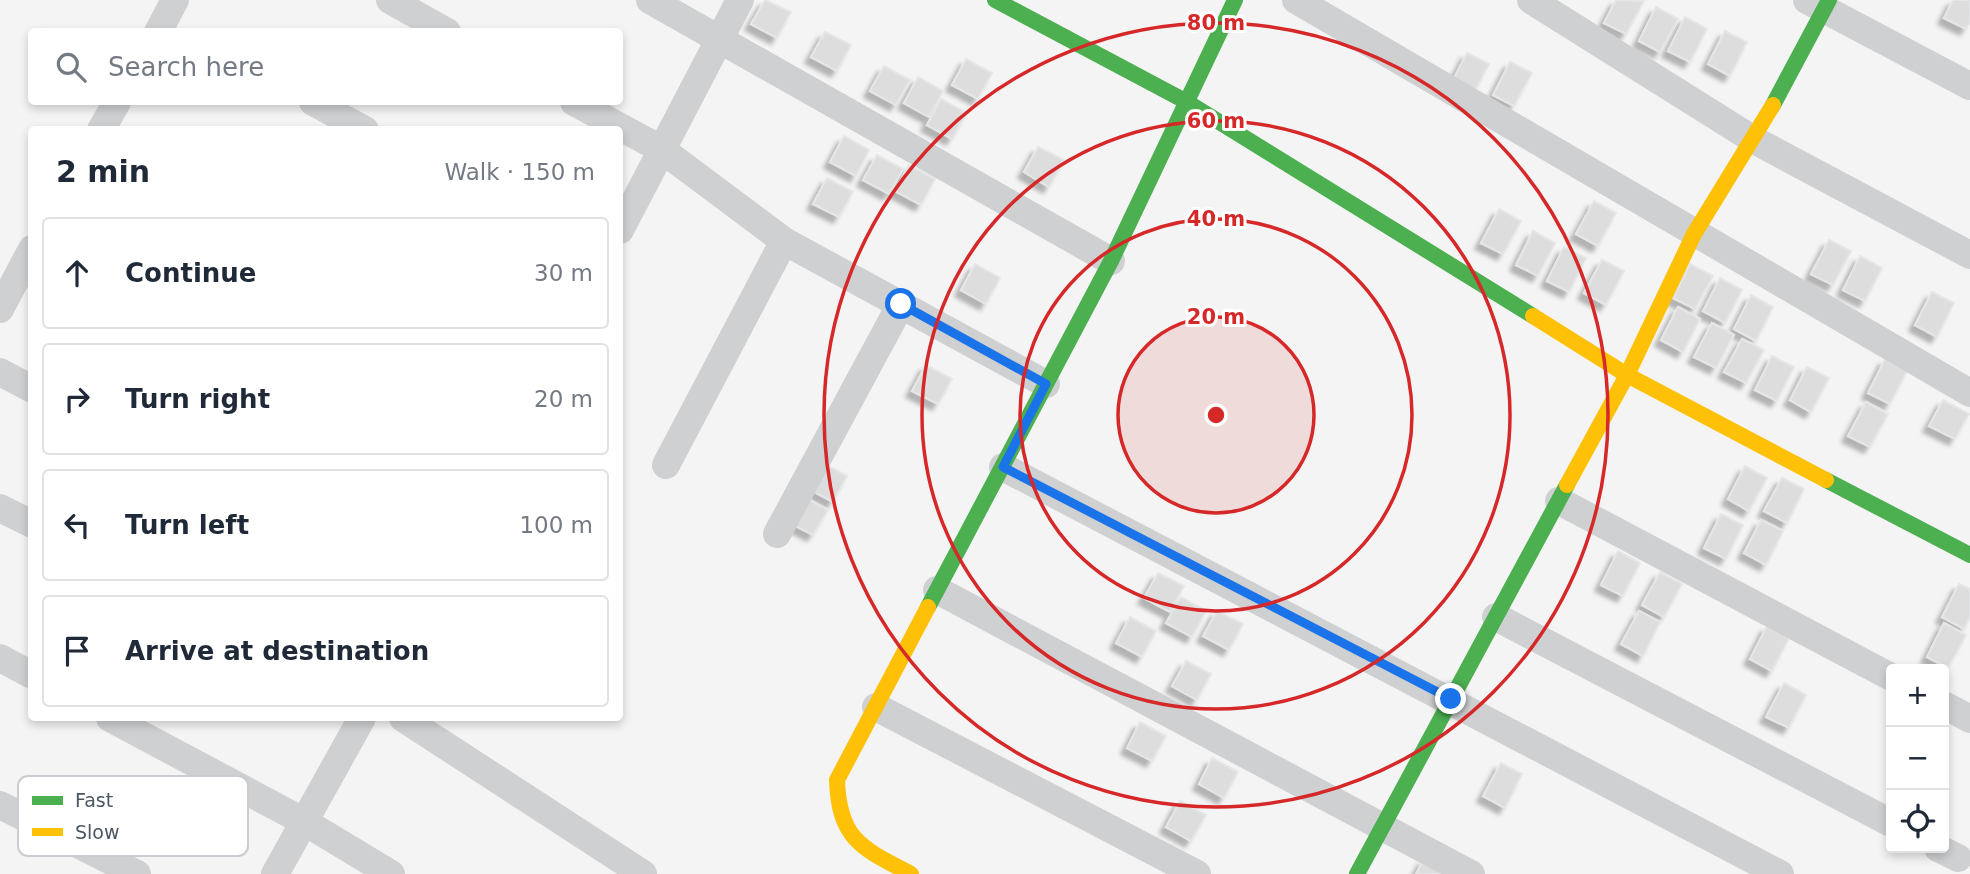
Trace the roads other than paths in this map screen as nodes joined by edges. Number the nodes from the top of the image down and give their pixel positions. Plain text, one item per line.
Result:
1 (390, 0) edge
2 (650, 0) edge
3 (740, 0) edge
4 (995, 0) edge
5 (1235, 0) edge
6 (1296, 0) edge
7 (1531, 0) edge
8 (1820, 3) edge
9 (440, 28) edge
10 (719, 37) junction
11 (1970, 86) edge
12 (1187, 102) junction
13 (115, 105) edge
14 (319, 105) edge
15 (580, 105) edge
16 (103, 126) edge
17 (358, 126) edge
18 (618, 126) edge
19 (623, 128) edge
20 (1754, 140) junction
21 (661, 149) junction
22 (623, 224) edge
23 (1694, 234) junction
24 (784, 241) junction
25 (1970, 255) edge
26 (1111, 261) junction
27 (28, 262) edge
28 (901, 304) junction
29 (0, 309) edge
30 (0, 372) edge
31 (1627, 375) junction
32 (1046, 384) junction
33 (28, 387) edge
34 (1970, 393) edge
35 (666, 465) dead end
36 (1003, 467) junction
37 (1559, 501) junction
38 (0, 508) edge
39 (28, 522) edge
40 (777, 534) dead end
41 (1970, 555) edge
42 (937, 590) junction
43 (1496, 617) junction
44 (0, 658) edge
45 (28, 673) edge
46 (1886, 674) edge
47 (1451, 699) junction
48 (876, 707) junction
49 (1949, 708) edge
50 (1970, 719) edge
51 (116, 721) edge
52 (360, 721) edge
53 (408, 721) edge
54 (219, 776) edge
55 (248, 792) edge
56 (0, 805) edge
57 (18, 814) edge
58 (303, 821) junction
59 (1886, 821) edge
60 (1382, 827) junction
61 (101, 856) edge
62 (137, 874) edge
63 (275, 874) edge
64 (391, 874) edge
65 (643, 874) edge
66 (911, 874) edge
67 (1197, 874) edge
68 (1357, 874) edge
69 (1471, 874) edge
70 (1780, 874) edge

1 - 9 street
2 - 10 street
3 - 10 street
4 - 12 street
5 - 12 street
6 - 23 street
7 - 20 street
8 - 11 street
8 - 20 street
10 - 21 street
10 - 26 street
12 - 26 street
12 - 31 street
13 - 16 street
14 - 17 street
15 - 18 street
19 - 21 street
20 - 23 street
20 - 25 street
21 - 22 street
21 - 24 street
23 - 31 street
23 - 34 street
24 - 28 street
24 - 35 street
26 - 32 street
27 - 29 street
28 - 32 street
28 - 40 street
30 - 33 street
31 - 37 street
31 - 41 street
32 - 36 street
36 - 42 street
36 - 47 street
37 - 43 street
37 - 46 street
38 - 39 street
42 - 48 street
42 - 60 street
43 - 47 street
43 - 59 street
44 - 45 street
47 - 60 street
47 - 70 street
48 - 66 street
48 - 67 street
49 - 50 street
51 - 54 street
52 - 58 street
53 - 65 street
55 - 58 street
56 - 57 street
58 - 63 street
58 - 64 street
60 - 68 street
60 - 69 street
61 - 62 street

